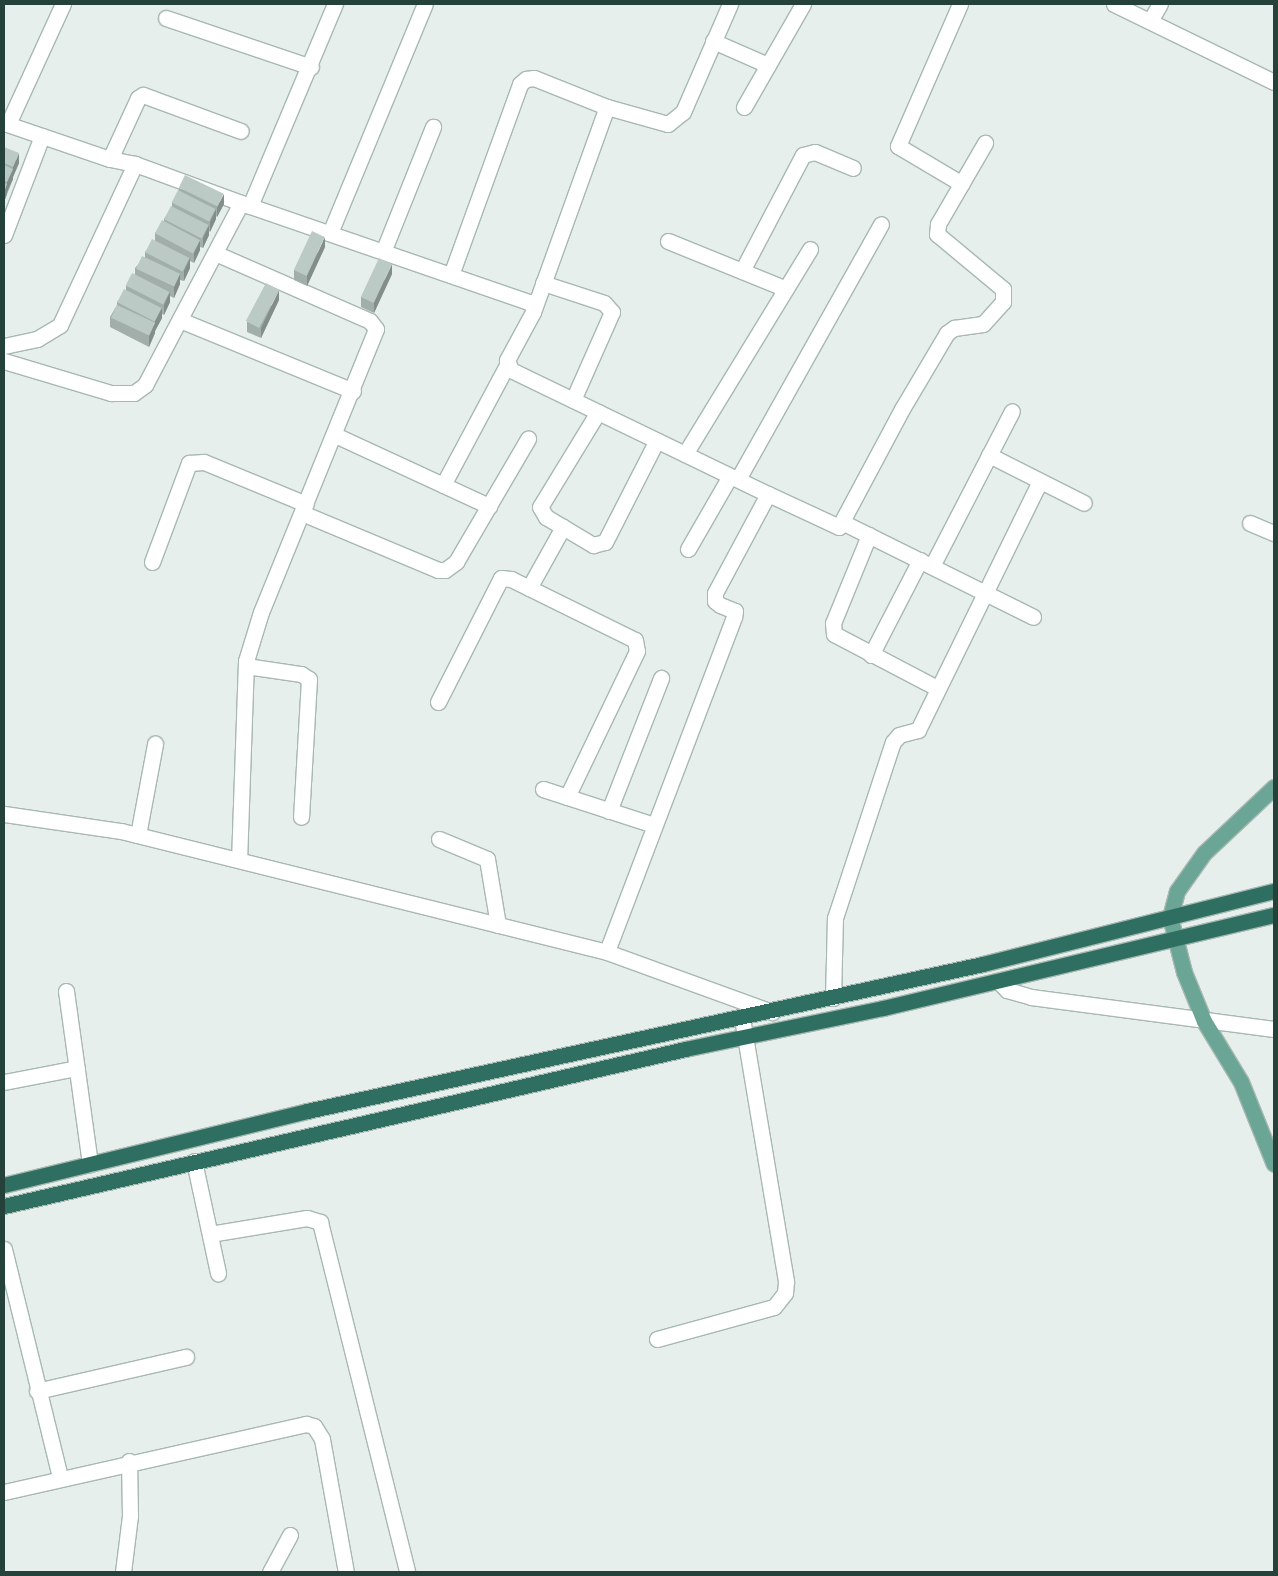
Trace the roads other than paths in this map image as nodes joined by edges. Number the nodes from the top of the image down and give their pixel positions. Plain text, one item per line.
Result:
1 (63, 4) edge
2 (335, 4) edge
3 (424, 4) edge
4 (730, 4) edge
5 (803, 4) edge
6 (960, 4) edge
7 (1114, 4) edge
8 (1160, 4) edge
9 (166, 18) dead end
10 (1150, 21) junction
11 (713, 41) junction
12 (768, 65) junction
13 (311, 67) junction
14 (1274, 82) edge
15 (607, 107) junction
16 (744, 107) dead end
17 (6, 124) edge
18 (432, 127) dead end
19 (240, 131) dead end
20 (42, 136) junction
21 (985, 143) dead end
22 (110, 158) junction
23 (135, 164) junction
24 (854, 168) dead end
25 (962, 184) junction
26 (246, 204) junction
27 (881, 224) dead end
28 (330, 233) junction
29 (4, 235) edge
30 (668, 241) dead end
31 (810, 248) dead end
32 (383, 252) junction
33 (216, 253) junction
34 (742, 271) junction
35 (451, 275) junction
36 (543, 283) junction
37 (786, 289) junction
38 (533, 312) junction
39 (180, 320) junction
40 (4, 346) edge
41 (4, 361) edge
42 (507, 365) junction
43 (353, 391) junction
44 (573, 400) junction
45 (1012, 411) dead end
46 (598, 412) junction
47 (335, 435) junction
48 (528, 439) dead end
49 (657, 440) junction
50 (685, 454) junction
51 (989, 455) junction
52 (734, 477) junction
53 (1040, 481) junction
54 (443, 485) junction
55 (768, 494) junction
56 (1084, 503) dead end
57 (488, 506) junction
58 (304, 509) junction
59 (844, 522) junction
60 (1250, 522) dead end
61 (563, 527) junction
62 (1274, 533) edge
63 (869, 535) junction
64 (688, 549) dead end
65 (152, 562) dead end
66 (926, 563) junction
67 (529, 588) junction
68 (984, 592) junction
69 (1033, 616) dead end
70 (871, 655) junction
71 (246, 666) junction
72 (661, 678) dead end
73 (937, 688) junction
74 (438, 702) dead end
75 (155, 744) dead end
76 (1274, 786) edge
77 (543, 789) dead end
78 (567, 797) junction
79 (609, 811) junction
80 (4, 814) edge
81 (301, 817) dead end
82 (654, 825) junction
83 (138, 835) junction
84 (439, 839) dead end
85 (239, 860) junction
86 (1274, 891) edge
87 (1274, 916) edge
88 (1170, 917) junction
89 (498, 925) junction
90 (1176, 939) junction
91 (607, 952) junction
92 (998, 980) junction
93 (66, 991) dead end
94 (833, 998) junction
95 (772, 1012) junction
96 (742, 1019) junction
97 (1204, 1021) junction
98 (1274, 1029) edge
99 (746, 1037) junction
100 (77, 1068) junction
101 (4, 1082) edge
102 (194, 1160) junction
103 (90, 1164) junction
104 (1274, 1164) edge
105 (4, 1185) edge
106 (4, 1206) edge
107 (210, 1234) junction
108 (4, 1254) edge
109 (218, 1273) dead end
110 (657, 1339) dead end
111 (186, 1356) dead end
112 (37, 1391) junction
113 (128, 1461) junction
114 (60, 1477) junction
115 (4, 1492) edge
116 (290, 1535) dead end
117 (123, 1572) edge
118 (270, 1572) edge
119 (346, 1572) edge
120 (407, 1572) edge

1 - 17 street
2 - 13 street
3 - 28 street
4 - 11 street
5 - 12 street
6 - 25 street
7 - 10 street
8 - 10 street
9 - 13 street
10 - 14 street
11 - 12 street
11 - 15 street
12 - 16 street
13 - 26 street
15 - 35 street
15 - 36 street
17 - 20 street
18 - 32 street
19 - 22 street
20 - 22 street
20 - 29 street
21 - 25 street
22 - 23 street
23 - 26 street
23 - 40 street
24 - 34 street
25 - 59 street
26 - 28 street
26 - 33 street
27 - 52 street
28 - 32 street
30 - 34 street
31 - 37 street
32 - 35 street
33 - 39 street
33 - 43 street
34 - 37 street
35 - 38 street
36 - 38 street
36 - 44 street
37 - 50 street
38 - 42 street
39 - 41 street
39 - 43 street
42 - 44 street
42 - 54 street
43 - 47 street
44 - 46 street
45 - 51 street
46 - 49 street
46 - 61 street
47 - 54 street
47 - 58 street
48 - 57 street
49 - 50 street
49 - 61 street
50 - 52 street
51 - 53 street
51 - 66 street
52 - 55 street
52 - 64 street
53 - 56 street
53 - 68 street
54 - 57 street
55 - 59 street
55 - 82 street
57 - 58 street
58 - 65 street
58 - 71 street
59 - 63 street
60 - 62 street
61 - 67 street
63 - 66 street
63 - 70 street
66 - 68 street
66 - 70 street
67 - 74 street
67 - 78 street
68 - 69 street
68 - 73 street
70 - 73 street
71 - 81 street
71 - 85 street
72 - 79 street
73 - 94 street
75 - 83 street
76 - 88 main road
77 - 78 street
78 - 79 street
79 - 82 street
80 - 83 street
82 - 91 street
83 - 85 street
84 - 89 street
85 - 89 street
86 - 88 highway
87 - 90 highway
88 - 90 main road
88 - 94 highway
89 - 91 street
90 - 92 highway
90 - 97 main road
91 - 95 street
92 - 97 street
92 - 99 highway
93 - 100 street
94 - 95 highway
95 - 96 highway
96 - 99 street
96 - 103 highway
97 - 98 street
97 - 104 main road
99 - 102 highway
99 - 110 street
100 - 101 street
100 - 103 street
102 - 106 highway
102 - 107 street
103 - 105 highway
107 - 109 street
107 - 120 street
108 - 112 street
111 - 112 street
112 - 114 street
113 - 114 street
113 - 117 street
113 - 119 street
114 - 115 street
116 - 118 street

